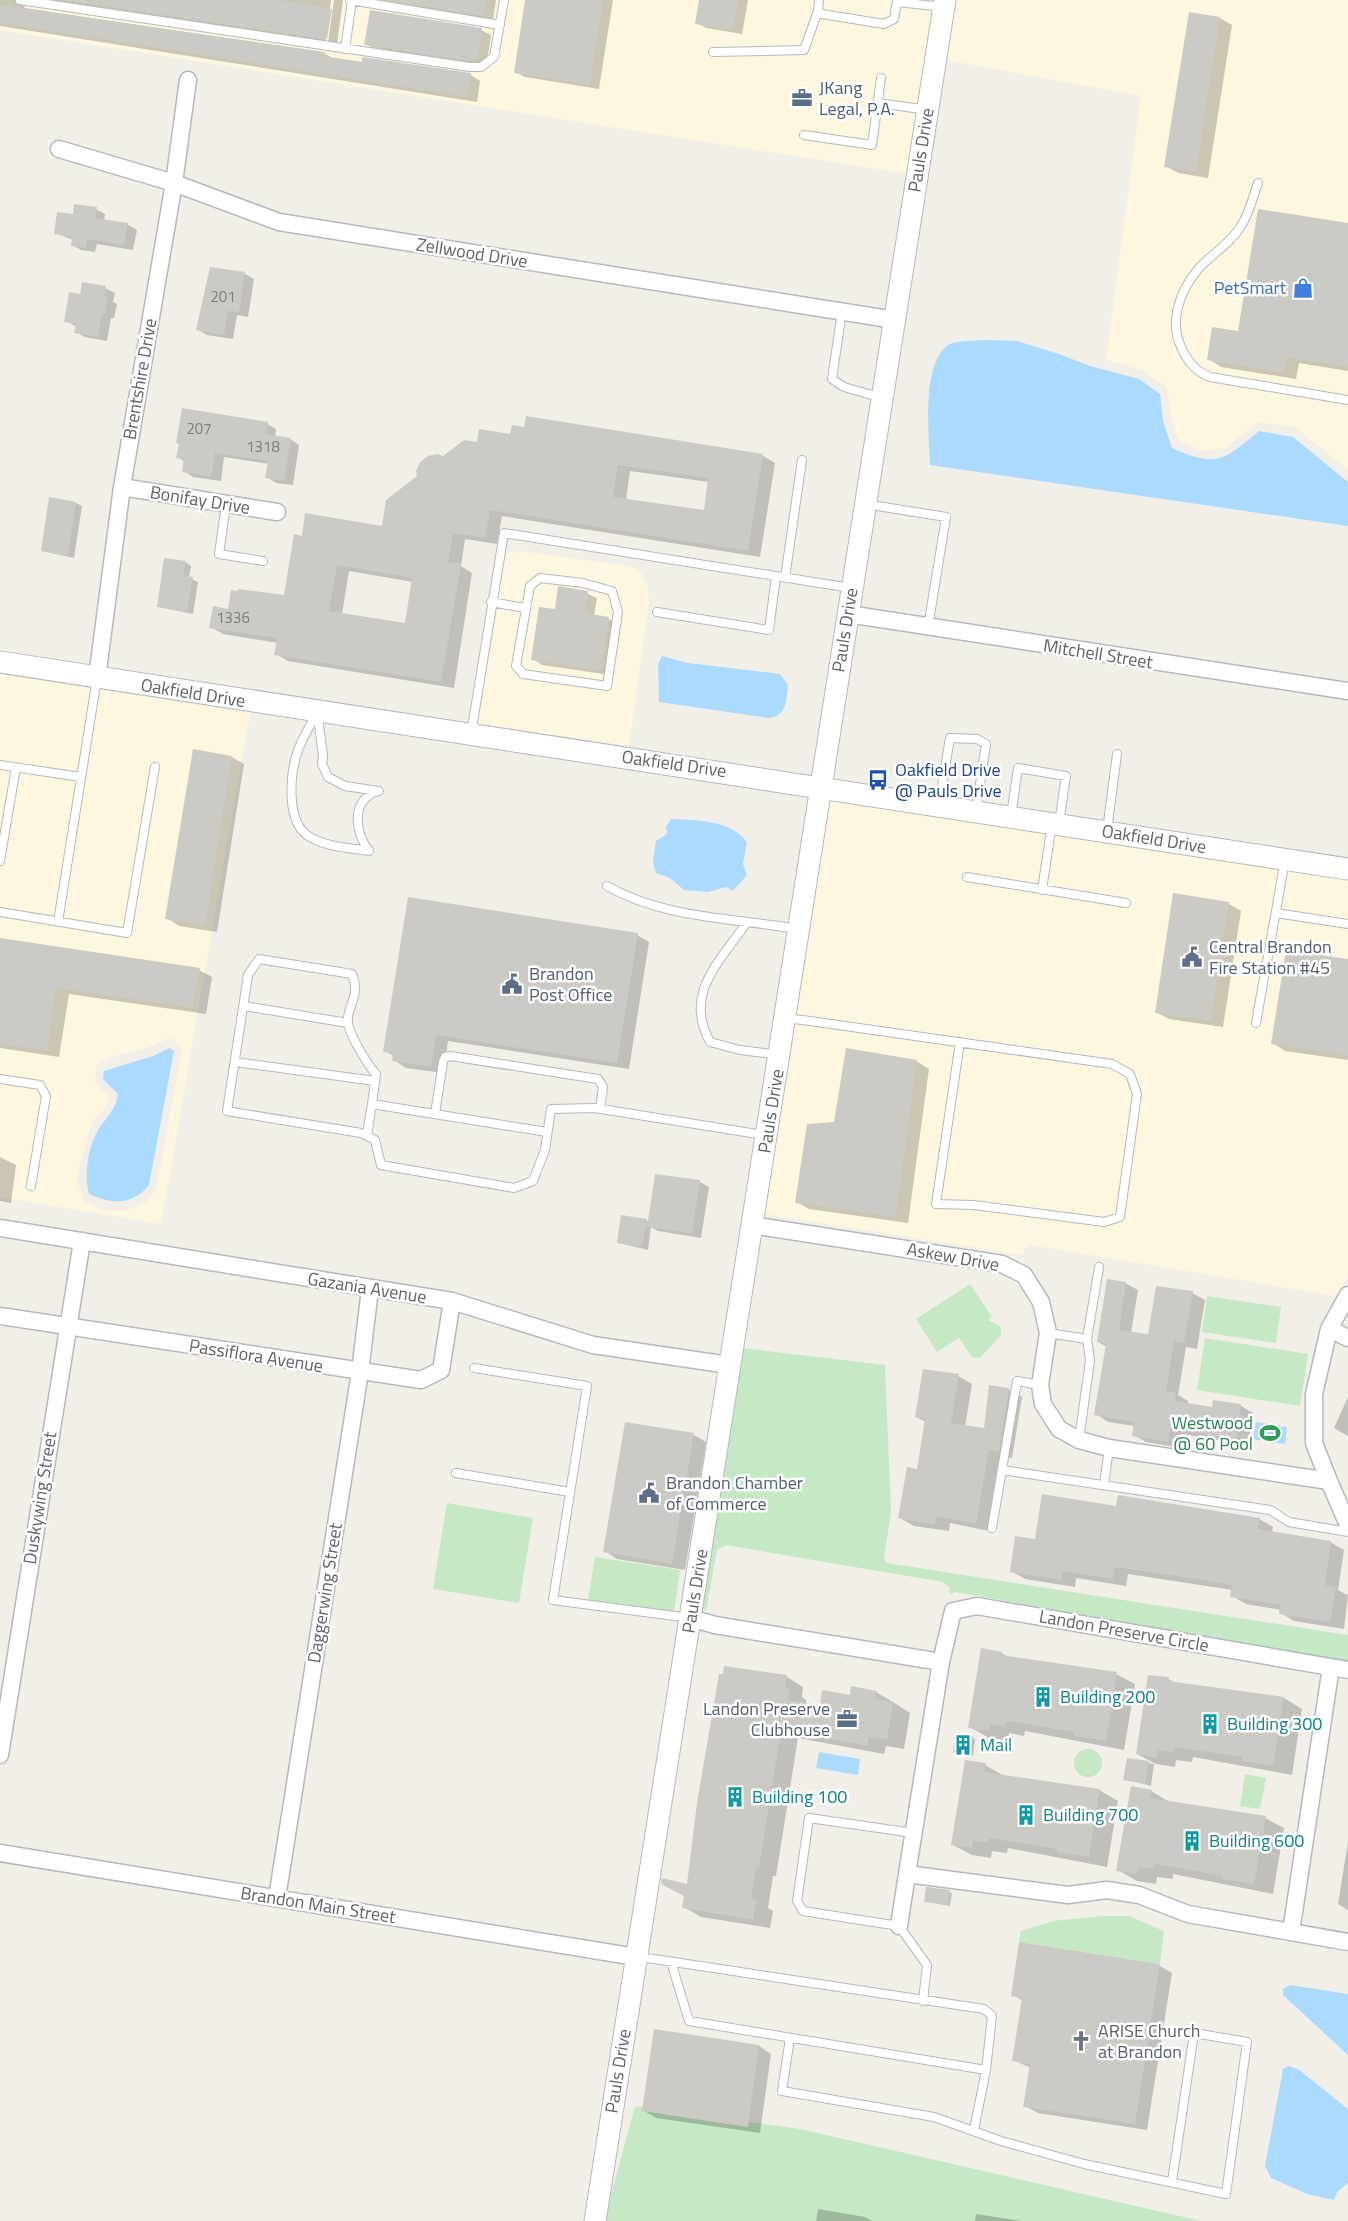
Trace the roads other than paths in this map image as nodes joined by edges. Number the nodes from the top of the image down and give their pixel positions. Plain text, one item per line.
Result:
1 (20, 0) edge
2 (352, 0) edge
3 (504, 0) edge
4 (819, 0) edge
5 (897, 1) edge
6 (945, 4) edge
7 (818, 11) junction
8 (500, 25) junction
9 (345, 49) junction
10 (714, 52) dead end
11 (881, 78) dead end
12 (188, 80) dead end
13 (878, 103) junction
14 (928, 110) junction
15 (804, 135) dead end
16 (59, 149) dead end
17 (174, 183) junction
18 (1258, 183) dead end
19 (842, 311) junction
20 (895, 320) junction
21 (882, 399) junction
22 (1348, 400) edge
23 (802, 460) dead end
24 (122, 487) junction
25 (226, 504) junction
26 (865, 504) junction
27 (277, 512) dead end
28 (263, 561) dead end
29 (781, 577) junction
30 (851, 588) junction
31 (491, 602) junction
32 (525, 608) junction
33 (657, 612) dead end
34 (848, 614) junction
35 (928, 627) junction
36 (0, 662) edge
37 (97, 678) junction
38 (1348, 691) edge
39 (317, 712) junction
40 (471, 735) junction
41 (1117, 754) dead end
42 (0, 765) edge
43 (155, 766) dead end
44 (16, 767) junction
45 (81, 777) junction
46 (820, 786) junction
47 (939, 805) junction
48 (976, 811) junction
49 (1011, 816) junction
50 (1055, 823) junction
51 (1106, 831) junction
52 (1285, 859) junction
53 (0, 861) edge
54 (1348, 869) edge
55 (968, 877) dead end
56 (607, 886) dead end
57 (1042, 890) junction
58 (1126, 903) dead end
59 (0, 912) edge
60 (1276, 913) junction
61 (58, 922) junction
62 (747, 922) junction
63 (1348, 924) edge
64 (798, 929) junction
65 (244, 1006) junction
66 (785, 1018) junction
67 (348, 1023) junction
68 (1256, 1023) dead end
69 (960, 1042) junction
70 (780, 1055) junction
71 (235, 1062) junction
72 (0, 1079) edge
73 (375, 1081) junction
74 (372, 1104) junction
75 (600, 1109) junction
76 (435, 1114) junction
77 (547, 1132) junction
78 (367, 1135) junction
79 (768, 1136) junction
80 (31, 1186) dead end
81 (752, 1225) junction
82 (0, 1228) edge
83 (82, 1241) junction
84 (1099, 1267) dead end
85 (370, 1289) junction
86 (1348, 1295) edge
87 (452, 1301) junction
88 (0, 1316) edge
89 (67, 1327) junction
90 (1329, 1329) junction
91 (1048, 1333) junction
92 (1348, 1338) edge
93 (1087, 1340) junction
94 (729, 1365) junction
95 (474, 1368) dead end
96 (360, 1372) junction
97 (1040, 1385) junction
98 (1079, 1440) junction
99 (1109, 1448) junction
100 (1002, 1470) junction
101 (456, 1473) dead end
102 (1329, 1481) junction
103 (1104, 1485) junction
104 (570, 1492) junction
105 (1348, 1525) edge
106 (992, 1528) dead end
107 (1348, 1532) edge
108 (690, 1618) junction
109 (941, 1662) junction
110 (1331, 1667) junction
111 (1348, 1670) edge
112 (0, 1755) edge
113 (914, 1833) junction
114 (0, 1853) edge
115 (908, 1874) junction
116 (277, 1898) junction
117 (899, 1926) junction
118 (1291, 1932) junction
119 (1348, 1942) edge
120 (636, 1957) junction
121 (671, 1962) junction
122 (924, 2001) junction
123 (790, 2038) junction
124 (986, 2070) junction
125 (974, 2130) junction
126 (1172, 2182) junction
127 (595, 2221) edge

1 - 9 lane
2 - 8 lane
2 - 9 lane
3 - 8 lane
4 - 7 lane
5 - 6 lane
5 - 7 lane
6 - 14 street, Pauls Drive
7 - 10 lane
8 - 9 lane
11 - 13 lane
12 - 17 street, Brentshire Drive
13 - 14 lane
13 - 15 lane
14 - 20 street, Pauls Drive
16 - 17 street, Zellwood Drive
17 - 19 street, Zellwood Drive
17 - 24 street, Brentshire Drive
18 - 22 lane
19 - 20 street, Zellwood Drive
19 - 21 lane
20 - 21 street, Pauls Drive
21 - 26 street, Pauls Drive
23 - 29 lane
24 - 25 street, Bonifay Drive
24 - 37 street, Brentshire Drive
25 - 27 street, Bonifay Drive
25 - 28 lane
26 - 30 street, Pauls Drive
26 - 35 lane
29 - 30 lane
29 - 31 lane
29 - 33 lane
30 - 34 street, Pauls Drive
31 - 32 lane
31 - 40 lane
32 - 32 lane
34 - 35 street, Mitchell Street
34 - 46 street, Pauls Drive
35 - 38 street, Mitchell Street
36 - 37 street, Oakfield Drive
37 - 39 street, Oakfield Drive
37 - 45 lane
39 - 39 lane
39 - 40 street, Oakfield Drive
40 - 46 street, Oakfield Drive
41 - 51 lane
42 - 44 lane
43 - 61 lane
44 - 45 lane
44 - 53 lane
45 - 61 lane
46 - 47 street, Oakfield Drive
46 - 64 street, Pauls Drive
47 - 48 street, Oakfield Drive
47 - 48 lane
48 - 49 street, Oakfield Drive
49 - 50 street, Oakfield Drive
49 - 50 lane
50 - 51 street, Oakfield Drive
50 - 57 lane
51 - 52 street, Oakfield Drive
52 - 54 street, Oakfield Drive
52 - 60 lane
55 - 57 lane
56 - 62 lane
57 - 58 lane
59 - 61 lane
60 - 63 lane
60 - 68 lane
62 - 64 lane
62 - 70 lane
64 - 66 street, Pauls Drive
65 - 67 lane
65 - 67 lane
65 - 71 lane
66 - 69 lane
66 - 70 street, Pauls Drive
67 - 73 lane
69 - 69 lane
70 - 79 street, Pauls Drive
71 - 73 lane
71 - 78 lane
72 - 80 lane
73 - 74 lane
74 - 76 lane
74 - 78 lane
75 - 76 lane
75 - 77 lane
75 - 79 lane
76 - 77 lane
77 - 78 lane
79 - 81 street, Pauls Drive
81 - 91 street, Askew Drive
81 - 94 street, Pauls Drive
82 - 83 street, Gazania Avenue
83 - 85 street, Gazania Avenue
83 - 89 street, Duskywing Street
84 - 93 lane
85 - 87 street, Gazania Avenue
85 - 96 street, Daggerwing Street
86 - 90 street
87 - 94 street, Gazania Avenue
87 - 96 street, Passiflora Avenue
88 - 89 street, Passiflora Avenue
89 - 96 street, Passiflora Avenue
89 - 112 street, Duskywing Street
90 - 92 street
90 - 102 street
91 - 93 lane
91 - 97 street, Askew Drive
93 - 98 lane
94 - 108 street, Pauls Drive
95 - 104 lane
96 - 116 street, Daggerwing Street
97 - 98 street, Askew Drive
97 - 100 lane
98 - 99 street, Askew Drive
99 - 102 street, Askew Drive
99 - 103 lane
100 - 103 lane
100 - 106 lane
101 - 104 lane
102 - 105 street
103 - 107 lane
104 - 108 lane
108 - 109 street
108 - 120 street, Pauls Drive
109 - 110 street, Landon Preserve Circle
109 - 113 street, Landon Preserve Circle
110 - 111 street, Landon Preserve Circle
110 - 118 street
113 - 115 street, Landon Preserve Circle
113 - 117 lane
114 - 116 street, Brandon Main Street
115 - 117 street, Landon Preserve Circle
115 - 118 street
116 - 120 street, Brandon Main Street
117 - 122 lane
118 - 119 street
120 - 121 lane
120 - 127 street, Pauls Drive
121 - 122 lane
121 - 123 lane
122 - 124 lane
123 - 124 lane
123 - 125 lane
124 - 125 lane
125 - 126 lane
126 - 126 lane

